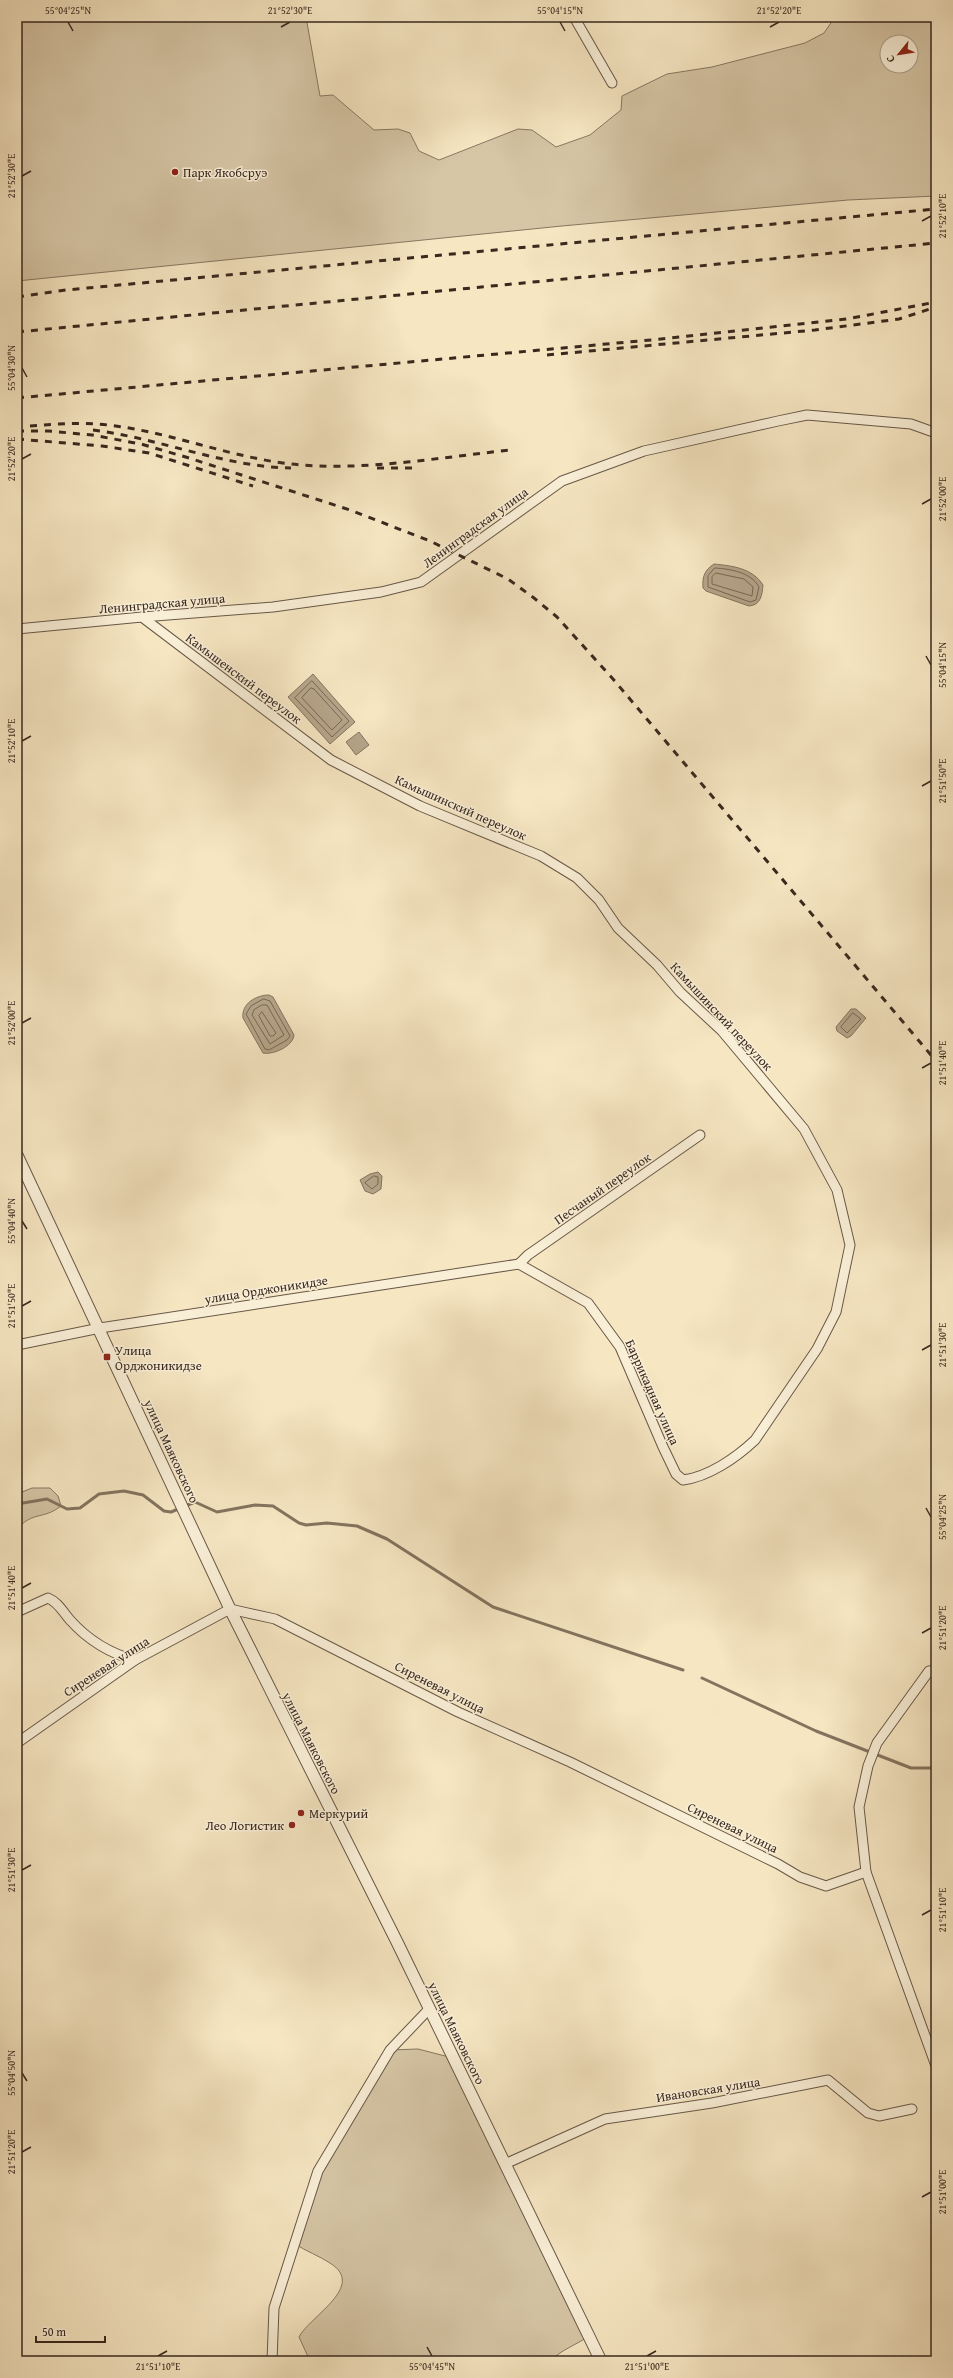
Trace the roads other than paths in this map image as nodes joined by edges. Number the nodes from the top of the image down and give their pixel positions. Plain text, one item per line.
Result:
1 (574, 17) edge
2 (612, 83) dead end
3 (936, 433) edge
4 (142, 617) junction
5 (17, 629) edge
6 (331, 760) joint
7 (700, 1135) dead end
8 (17, 1155) edge
9 (519, 1264) junction
10 (100, 1328) junction
11 (17, 1346) edge
12 (746, 1449) joint
13 (230, 1609) junction
14 (17, 1612) edge
15 (135, 1660) junction
16 (936, 1670) edge
17 (17, 1743) edge
18 (866, 1872) junction
19 (429, 2009) junction
20 (936, 2066) edge
21 (912, 2109) dead end
22 (505, 2164) junction
23 (272, 2361) edge
24 (601, 2361) edge

1 - 2 street
3 - 4 street, Ленинградская улица
4 - 5 street, Ленинградская улица
4 - 6 street, Камышенский переулок
6 - 12 street, Камышинский переулок
7 - 9 street, Песчаный переулок
8 - 10 street, улица Маяковского
9 - 10 street, улица Орджоникидзе
9 - 12 street, Баррикадная улица
10 - 11 street, улица Орджоникидзе
10 - 13 street, улица Маяковского
13 - 15 street, Сиреневая улица
13 - 18 street, Сиреневая улица
13 - 19 street, улица Маяковского
14 - 15 street
15 - 17 street, Сиреневая улица
16 - 18 street
18 - 20 street
19 - 22 street, улица Маяковского
19 - 23 street
21 - 22 street, Ивановская улица
22 - 24 street, улица Маяковского

